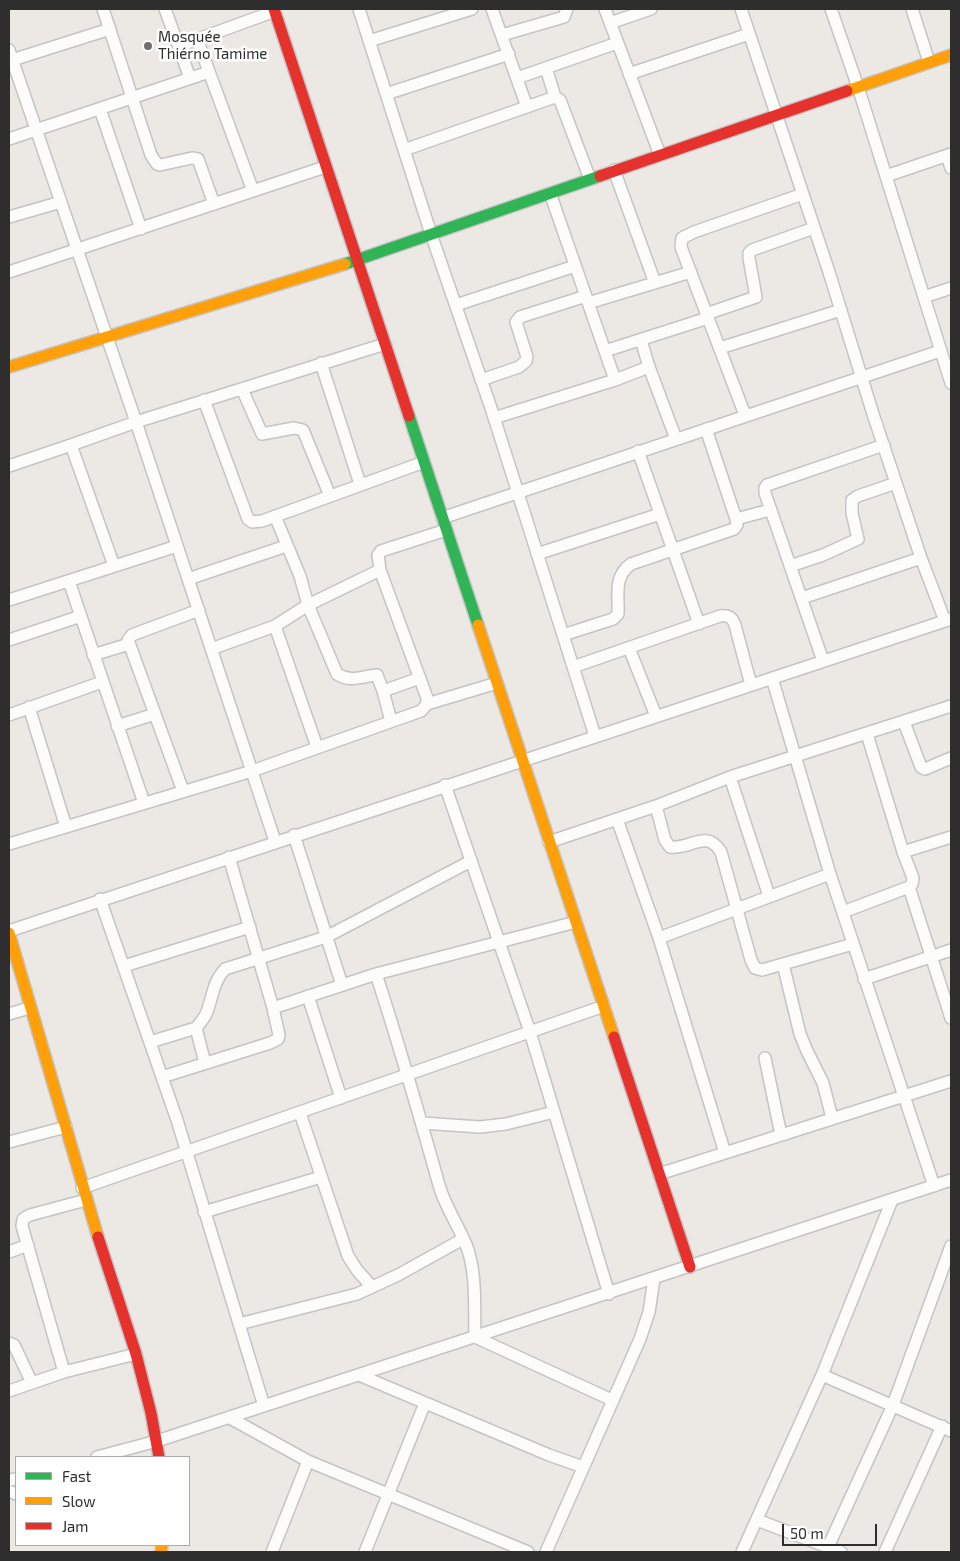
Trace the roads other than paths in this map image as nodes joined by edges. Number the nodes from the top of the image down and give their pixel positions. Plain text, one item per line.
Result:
1 (103, 9) edge
2 (165, 9) edge
3 (359, 9) edge
4 (472, 9) edge
5 (492, 9) edge
6 (567, 9) edge
7 (605, 9) edge
8 (651, 9) edge
9 (741, 9) edge
10 (831, 9) edge
11 (912, 9) edge
12 (274, 10) edge
13 (610, 23) junction
14 (110, 29) junction
15 (750, 34) junction
16 (502, 35) junction
17 (197, 39) junction
18 (369, 41) junction
19 (617, 43) junction
20 (179, 46) junction
21 (509, 54) junction
22 (951, 55) edge
23 (10, 57) edge
24 (929, 62) junction
25 (546, 68) junction
26 (209, 72) junction
27 (629, 74) junction
28 (190, 78) junction
29 (517, 78) junction
30 (858, 87) junction
31 (386, 94) junction
32 (555, 97) junction
33 (133, 98) junction
34 (526, 106) junction
35 (100, 109) junction
36 (776, 115) junction
37 (36, 130) junction
38 (9, 139) edge
39 (404, 150) junction
40 (660, 155) junction
41 (949, 155) edge
42 (326, 167) junction
43 (951, 168) edge
44 (614, 170) junction
45 (886, 176) junction
46 (590, 179) junction
47 (253, 191) junction
48 (550, 193) junction
49 (803, 194) junction
50 (61, 202) junction
51 (214, 204) junction
52 (9, 218) edge
53 (814, 228) junction
54 (141, 229) junction
55 (431, 234) junction
56 (78, 250) junction
57 (357, 260) junction
58 (575, 266) junction
59 (9, 269) edge
60 (691, 272) junction
61 (655, 283) junction
62 (951, 288) edge
63 (924, 297) junction
64 (587, 300) junction
65 (456, 305) junction
66 (841, 310) junction
67 (707, 316) junction
68 (106, 337) junction
69 (641, 340) junction
70 (385, 344) junction
71 (720, 348) junction
72 (605, 351) junction
73 (940, 351) junction
74 (948, 361) edge
75 (321, 364) junction
76 (9, 367) edge
77 (649, 367) junction
78 (862, 376) junction
79 (481, 380) junction
80 (615, 380) junction
81 (951, 383) edge
82 (242, 388) junction
83 (204, 400) junction
84 (745, 415) junction
85 (494, 418) junction
86 (136, 422) junction
87 (706, 429) junction
88 (676, 438) junction
89 (72, 445) junction
90 (884, 445) junction
91 (638, 451) junction
92 (424, 462) junction
93 (9, 466) edge
94 (896, 482) junction
95 (360, 484) junction
96 (517, 492) junction
97 (330, 496) junction
98 (770, 510) junction
99 (660, 514) junction
100 (274, 516) junction
101 (442, 518) junction
102 (736, 519) junction
103 (446, 530) junction
104 (177, 546) junction
105 (286, 546) junction
106 (673, 549) junction
107 (537, 554) junction
108 (921, 558) junction
109 (114, 566) junction
110 (790, 566) junction
111 (380, 570) junction
112 (188, 579) junction
113 (69, 581) junction
114 (802, 598) junction
115 (9, 600) edge
116 (308, 605) junction
117 (199, 610) junction
118 (81, 616) junction
119 (948, 620) edge
120 (698, 624) junction
121 (275, 626) junction
122 (563, 635) junction
123 (9, 640) edge
124 (129, 644) junction
125 (630, 648) junction
126 (211, 649) junction
127 (93, 655) junction
128 (824, 661) junction
129 (573, 667) junction
130 (420, 678) junction
131 (772, 678) junction
132 (102, 682) junction
133 (497, 683) junction
134 (750, 685) junction
135 (383, 691) junction
136 (427, 704) junction
137 (951, 706) edge
138 (29, 707) junction
139 (155, 714) junction
140 (9, 715) edge
141 (656, 716) junction
142 (391, 721) junction
143 (904, 722) junction
144 (117, 726) junction
145 (868, 734) junction
146 (595, 736) junction
147 (317, 747) junction
148 (794, 757) junction
149 (951, 758) edge
150 (522, 760) junction
151 (252, 770) junction
152 (730, 777) junction
153 (445, 785) junction
154 (184, 791) junction
155 (144, 803) junction
156 (656, 806) junction
157 (617, 819) junction
158 (66, 827) junction
159 (294, 835) junction
160 (951, 837) edge
161 (275, 842) junction
162 (549, 842) junction
163 (9, 844) edge
164 (903, 852) junction
165 (229, 857) junction
166 (471, 861) junction
167 (830, 874) junction
168 (909, 888) junction
169 (769, 896) junction
170 (100, 899) junction
171 (737, 908) junction
172 (843, 912) junction
173 (576, 922) junction
174 (250, 927) junction
175 (9, 932) edge
176 (326, 937) junction
177 (659, 938) junction
178 (499, 941) junction
179 (853, 944) junction
180 (951, 950) edge
181 (931, 957) junction
182 (259, 959) junction
183 (783, 964) junction
184 (124, 966) junction
185 (376, 974) junction
186 (864, 979) junction
187 (342, 985) junction
188 (308, 996) junction
189 (604, 1006) junction
190 (29, 1008) junction
191 (273, 1008) junction
192 (9, 1014) edge
193 (951, 1018) edge
194 (196, 1028) junction
195 (530, 1032) junction
196 (150, 1042) junction
197 (764, 1058) dead end
198 (205, 1063) junction
199 (408, 1075) junction
200 (162, 1077) junction
201 (951, 1081) edge
202 (903, 1096) junction
203 (341, 1098) junction
204 (554, 1112) junction
205 (300, 1113) junction
206 (832, 1118) junction
207 (422, 1123) junction
208 (66, 1127) junction
209 (781, 1135) junction
210 (9, 1142) edge
211 (187, 1152) junction
212 (725, 1153) junction
213 (659, 1174) junction
214 (321, 1177) junction
215 (951, 1180) edge
216 (934, 1186) junction
217 (82, 1188) junction
218 (86, 1200) junction
219 (892, 1200) junction
220 (204, 1212) junction
221 (463, 1239) junction
222 (28, 1245) junction
223 (951, 1246) edge
224 (9, 1252) edge
225 (690, 1267) junction
226 (654, 1279) junction
227 (372, 1287) junction
228 (609, 1294) junction
229 (239, 1324) junction
230 (475, 1337) junction
231 (9, 1343) edge
232 (136, 1354) junction
233 (64, 1372) junction
234 (359, 1375) junction
235 (822, 1375) junction
236 (32, 1383) junction
237 (9, 1391) edge
238 (612, 1400) junction
239 (425, 1404) junction
240 (893, 1405) junction
241 (264, 1406) junction
242 (230, 1418) junction
243 (947, 1429) edge
244 (157, 1441) junction
245 (101, 1456) edge
246 (159, 1456) edge
247 (308, 1461) junction
248 (583, 1467) junction
249 (388, 1495) junction
250 (756, 1520) junction
251 (828, 1547) junction
252 (369, 1551) edge
253 (272, 1552) edge
254 (528, 1552) edge
255 (546, 1552) edge
256 (742, 1552) edge
257 (841, 1552) edge
258 (886, 1552) edge

1 - 14 street
2 - 20 street
3 - 18 street
4 - 18 street
5 - 16 street
6 - 16 street
7 - 13 street
8 - 13 street
9 - 15 street
10 - 30 street
11 - 24 street
12 - 17 street
12 - 42 street
13 - 19 street
14 - 23 street
14 - 33 street
15 - 27 street
15 - 36 street
16 - 21 street
17 - 20 street
17 - 26 street
18 - 31 street
19 - 25 street
19 - 27 street
20 - 28 street
21 - 29 street
21 - 31 street
22 - 24 street
23 - 37 street
24 - 30 street
25 - 29 street
25 - 32 street
26 - 28 street
26 - 47 street
27 - 40 street
28 - 33 street
29 - 34 street
30 - 36 street
30 - 45 street
31 - 39 street
32 - 34 street
32 - 46 street
33 - 35 street
33 - 51 street
34 - 39 street
35 - 37 street
35 - 54 street
36 - 40 street
36 - 49 street
37 - 38 street
37 - 50 street
39 - 55 street
40 - 44 street
41 - 43 street
41 - 45 street
42 - 47 street
42 - 57 street
44 - 46 street
44 - 61 street
45 - 63 street
46 - 48 street
47 - 51 street
48 - 55 street
48 - 58 street
49 - 53 street
49 - 60 street
50 - 52 street
50 - 56 street
51 - 54 street
53 - 66 street
53 - 67 street
54 - 56 street
55 - 57 street
55 - 65 street
56 - 59 street
56 - 68 street
57 - 68 street
57 - 70 street
58 - 64 street
58 - 65 street
60 - 61 street
60 - 67 street
61 - 64 street
62 - 63 street
63 - 73 street
64 - 72 street
64 - 79 street
65 - 79 street
66 - 71 street
66 - 78 street
67 - 69 street
67 - 71 street
68 - 76 street
68 - 86 street
69 - 72 street
69 - 77 street
70 - 75 street
70 - 92 street
71 - 84 street
72 - 80 street
73 - 74 street
73 - 78 street
74 - 81 street
75 - 82 street
75 - 95 street
77 - 80 street
77 - 88 street
78 - 84 street
78 - 90 street
79 - 85 street
80 - 85 street
82 - 83 street
82 - 97 street
83 - 86 street
83 - 100 street
84 - 87 street
85 - 96 street
86 - 89 street
86 - 104 street
87 - 88 street
87 - 102 street
88 - 91 street
89 - 93 street
89 - 109 street
90 - 94 street
90 - 98 street
91 - 96 street
91 - 99 street
92 - 95 street
92 - 101 street
94 - 108 street
94 - 110 street
95 - 97 street
96 - 101 street
96 - 107 street
97 - 100 street
98 - 102 street
98 - 110 street
99 - 106 street
99 - 107 street
100 - 105 street
101 - 103 street
102 - 106 street
103 - 111 street
103 - 133 street
104 - 109 street
104 - 112 street
105 - 112 street
105 - 116 street
106 - 120 street
106 - 122 street
107 - 122 street
108 - 114 street
108 - 119 street
109 - 113 street
110 - 114 street
111 - 116 street
111 - 130 street
112 - 117 street
113 - 115 street
113 - 118 street
114 - 128 street
116 - 121 street
116 - 135 street
117 - 124 street
117 - 126 street
118 - 123 street
118 - 127 street
119 - 128 street
120 - 125 street
120 - 134 street
121 - 126 street
121 - 147 street
122 - 129 street
124 - 127 street
124 - 139 street
125 - 129 street
125 - 141 street
126 - 151 street
127 - 132 street
128 - 131 street
129 - 146 street
130 - 135 street
130 - 136 street
131 - 134 street
131 - 148 street
132 - 138 street
132 - 144 street
133 - 136 street
133 - 150 street
134 - 141 street
135 - 142 street
136 - 142 street
137 - 143 street
138 - 140 street
138 - 158 street
139 - 144 street
139 - 154 street
141 - 146 street
142 - 147 street
143 - 145 street
143 - 149 street
144 - 155 street
145 - 148 street
145 - 164 street
146 - 150 street
147 - 151 street
148 - 152 street
148 - 167 street
150 - 153 street
150 - 162 street
151 - 154 street
151 - 161 street
152 - 156 street
152 - 169 street
153 - 159 street
153 - 166 street
154 - 155 street
155 - 158 street
156 - 157 street
156 - 171 street
157 - 162 street
157 - 177 street
158 - 163 street
159 - 161 street
159 - 176 street
160 - 164 street
161 - 165 street
162 - 173 street
164 - 168 street
165 - 170 street
165 - 174 street
166 - 176 street
166 - 178 street
167 - 169 street
167 - 172 street
168 - 172 street
168 - 181 street
169 - 171 street
170 - 175 street
170 - 184 street
171 - 177 street
171 - 183 street
172 - 179 street
173 - 178 street
173 - 189 street
174 - 182 street
174 - 184 street
175 - 190 street
176 - 182 street
176 - 187 street
177 - 212 street
178 - 185 street
178 - 195 street
179 - 183 street
179 - 186 street
180 - 181 street
181 - 186 street
181 - 193 street
182 - 191 street
182 - 194 street
183 - 206 street
184 - 196 street
185 - 187 street
185 - 199 street
186 - 202 street
187 - 188 street
188 - 191 street
188 - 203 street
189 - 195 street
189 - 213 street
190 - 192 street
190 - 208 street
191 - 198 street
194 - 196 street
194 - 198 street
195 - 199 street
195 - 204 street
196 - 200 street
197 - 209 street
198 - 200 street
199 - 203 street
199 - 207 street
200 - 211 street
201 - 202 street
202 - 206 street
202 - 216 street
203 - 205 street
204 - 207 street
204 - 228 street
205 - 211 street
205 - 214 street
206 - 209 street
207 - 221 street
208 - 210 street
208 - 217 street
209 - 212 street
211 - 217 street
211 - 220 street
212 - 213 street
213 - 225 street
214 - 220 street
214 - 227 street
215 - 216 street
216 - 219 street
217 - 218 street
218 - 222 street
218 - 232 street
219 - 225 street
219 - 235 street
220 - 229 street
221 - 227 street
221 - 230 street
222 - 224 street
222 - 233 street
223 - 240 street
225 - 226 street
226 - 228 street
226 - 238 street
227 - 229 street
228 - 230 street
229 - 241 street
230 - 234 street
230 - 238 street
231 - 236 street
232 - 233 street
232 - 244 street
233 - 236 street
234 - 239 street
234 - 241 street
235 - 240 street
235 - 250 street
236 - 237 street
238 - 248 street
239 - 248 street
239 - 249 street
240 - 243 street
240 - 251 street
241 - 242 street
242 - 244 street
242 - 247 street
243 - 258 street
244 - 245 street
244 - 246 street
247 - 249 street
247 - 253 street
248 - 255 street
249 - 252 street
249 - 254 street
250 - 251 street
250 - 256 street
251 - 257 street

